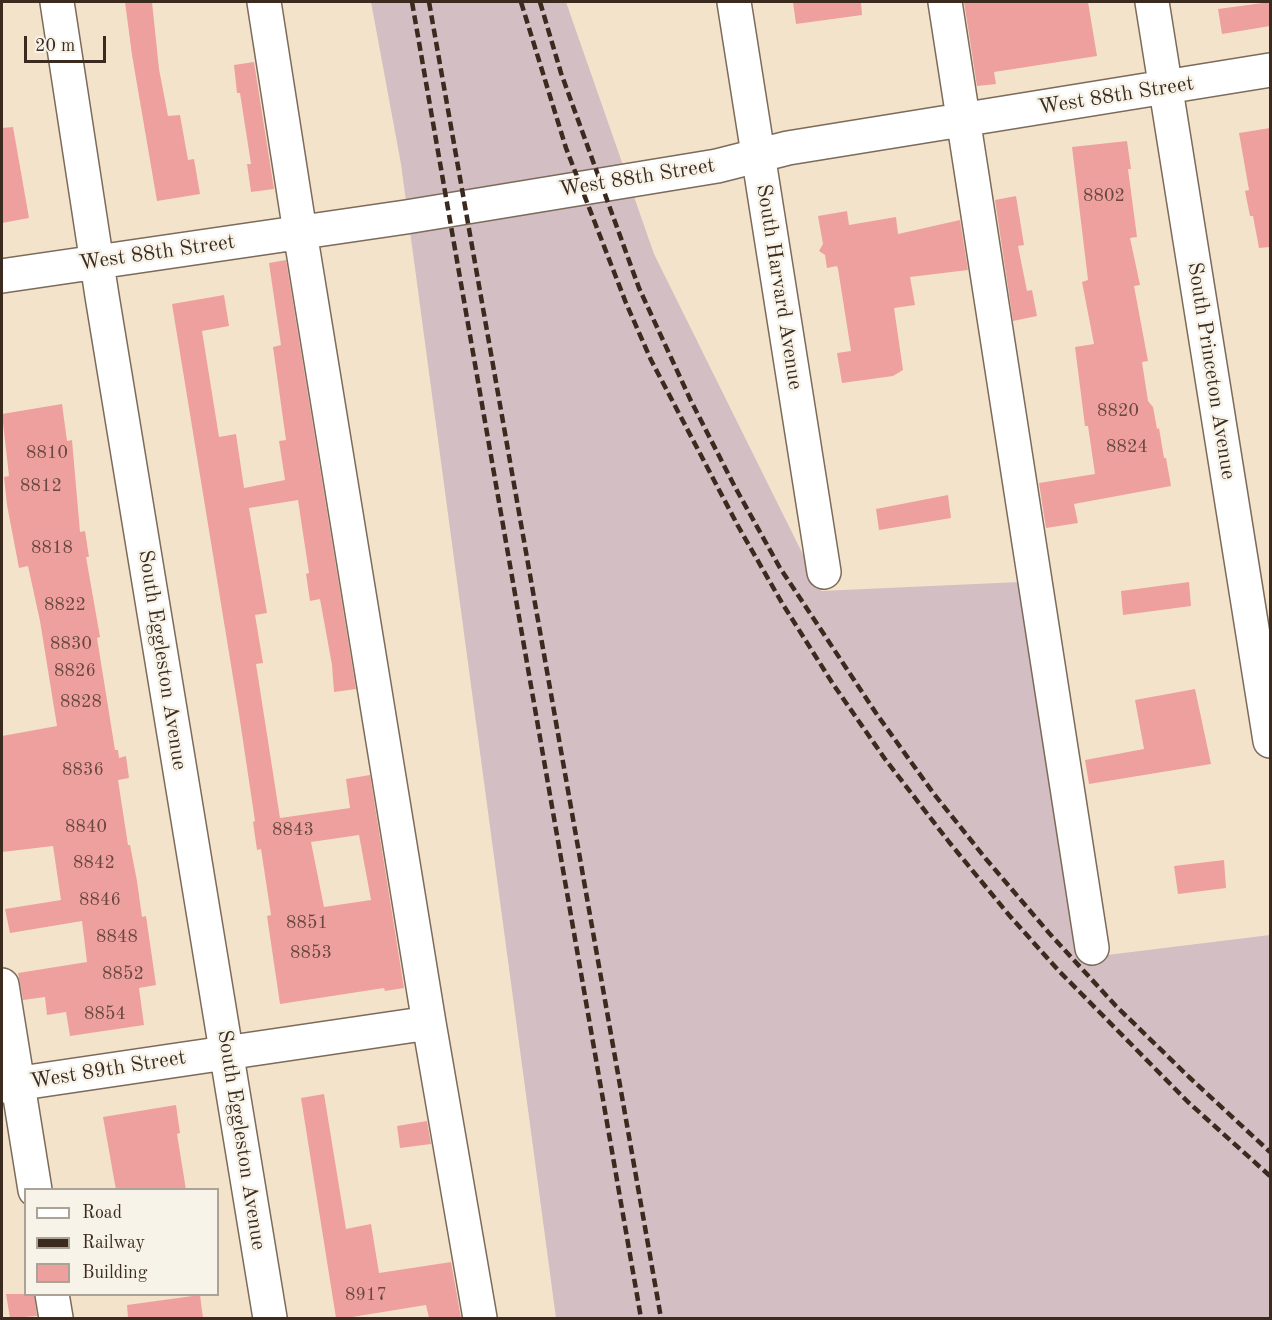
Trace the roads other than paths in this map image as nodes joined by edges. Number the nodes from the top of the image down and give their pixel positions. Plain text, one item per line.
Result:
1 (57, 2) edge
2 (264, 2) edge
3 (734, 2) edge
4 (945, 2) edge
5 (1152, 2) edge
6 (1270, 70) edge
7 (1165, 89) junction
8 (963, 120) junction
9 (758, 155) junction
10 (300, 232) junction
11 (97, 261) junction
12 (2, 276) edge
13 (824, 572) dead end
14 (1270, 741) edge
15 (1092, 948) dead end
16 (2, 985) edge
17 (429, 1023) junction
18 (226, 1052) junction
19 (9, 1085) edge
20 (35, 1188) edge
21 (52, 1296) edge
22 (56, 1318) edge
23 (270, 1318) edge
24 (480, 1318) edge

1 - 11 street, South Eggleston Avenue
2 - 10 street
3 - 9 street, South Harvard Avenue
4 - 8 street
5 - 7 street, South Princeton Avenue
6 - 7 street, West 88th Street
7 - 8 street, West 88th Street
7 - 14 street, South Princeton Avenue
8 - 9 street, West 88th Street
8 - 15 street
9 - 10 street, West 88th Street
9 - 13 street, South Harvard Avenue
10 - 11 street, West 88th Street
10 - 17 street
11 - 12 street, West 88th Street
11 - 18 street, South Eggleston Avenue
16 - 19 street
17 - 18 street, West 89th Street
17 - 24 street
18 - 19 street, West 89th Street
18 - 23 street, South Eggleston Avenue
19 - 20 street
21 - 22 street

